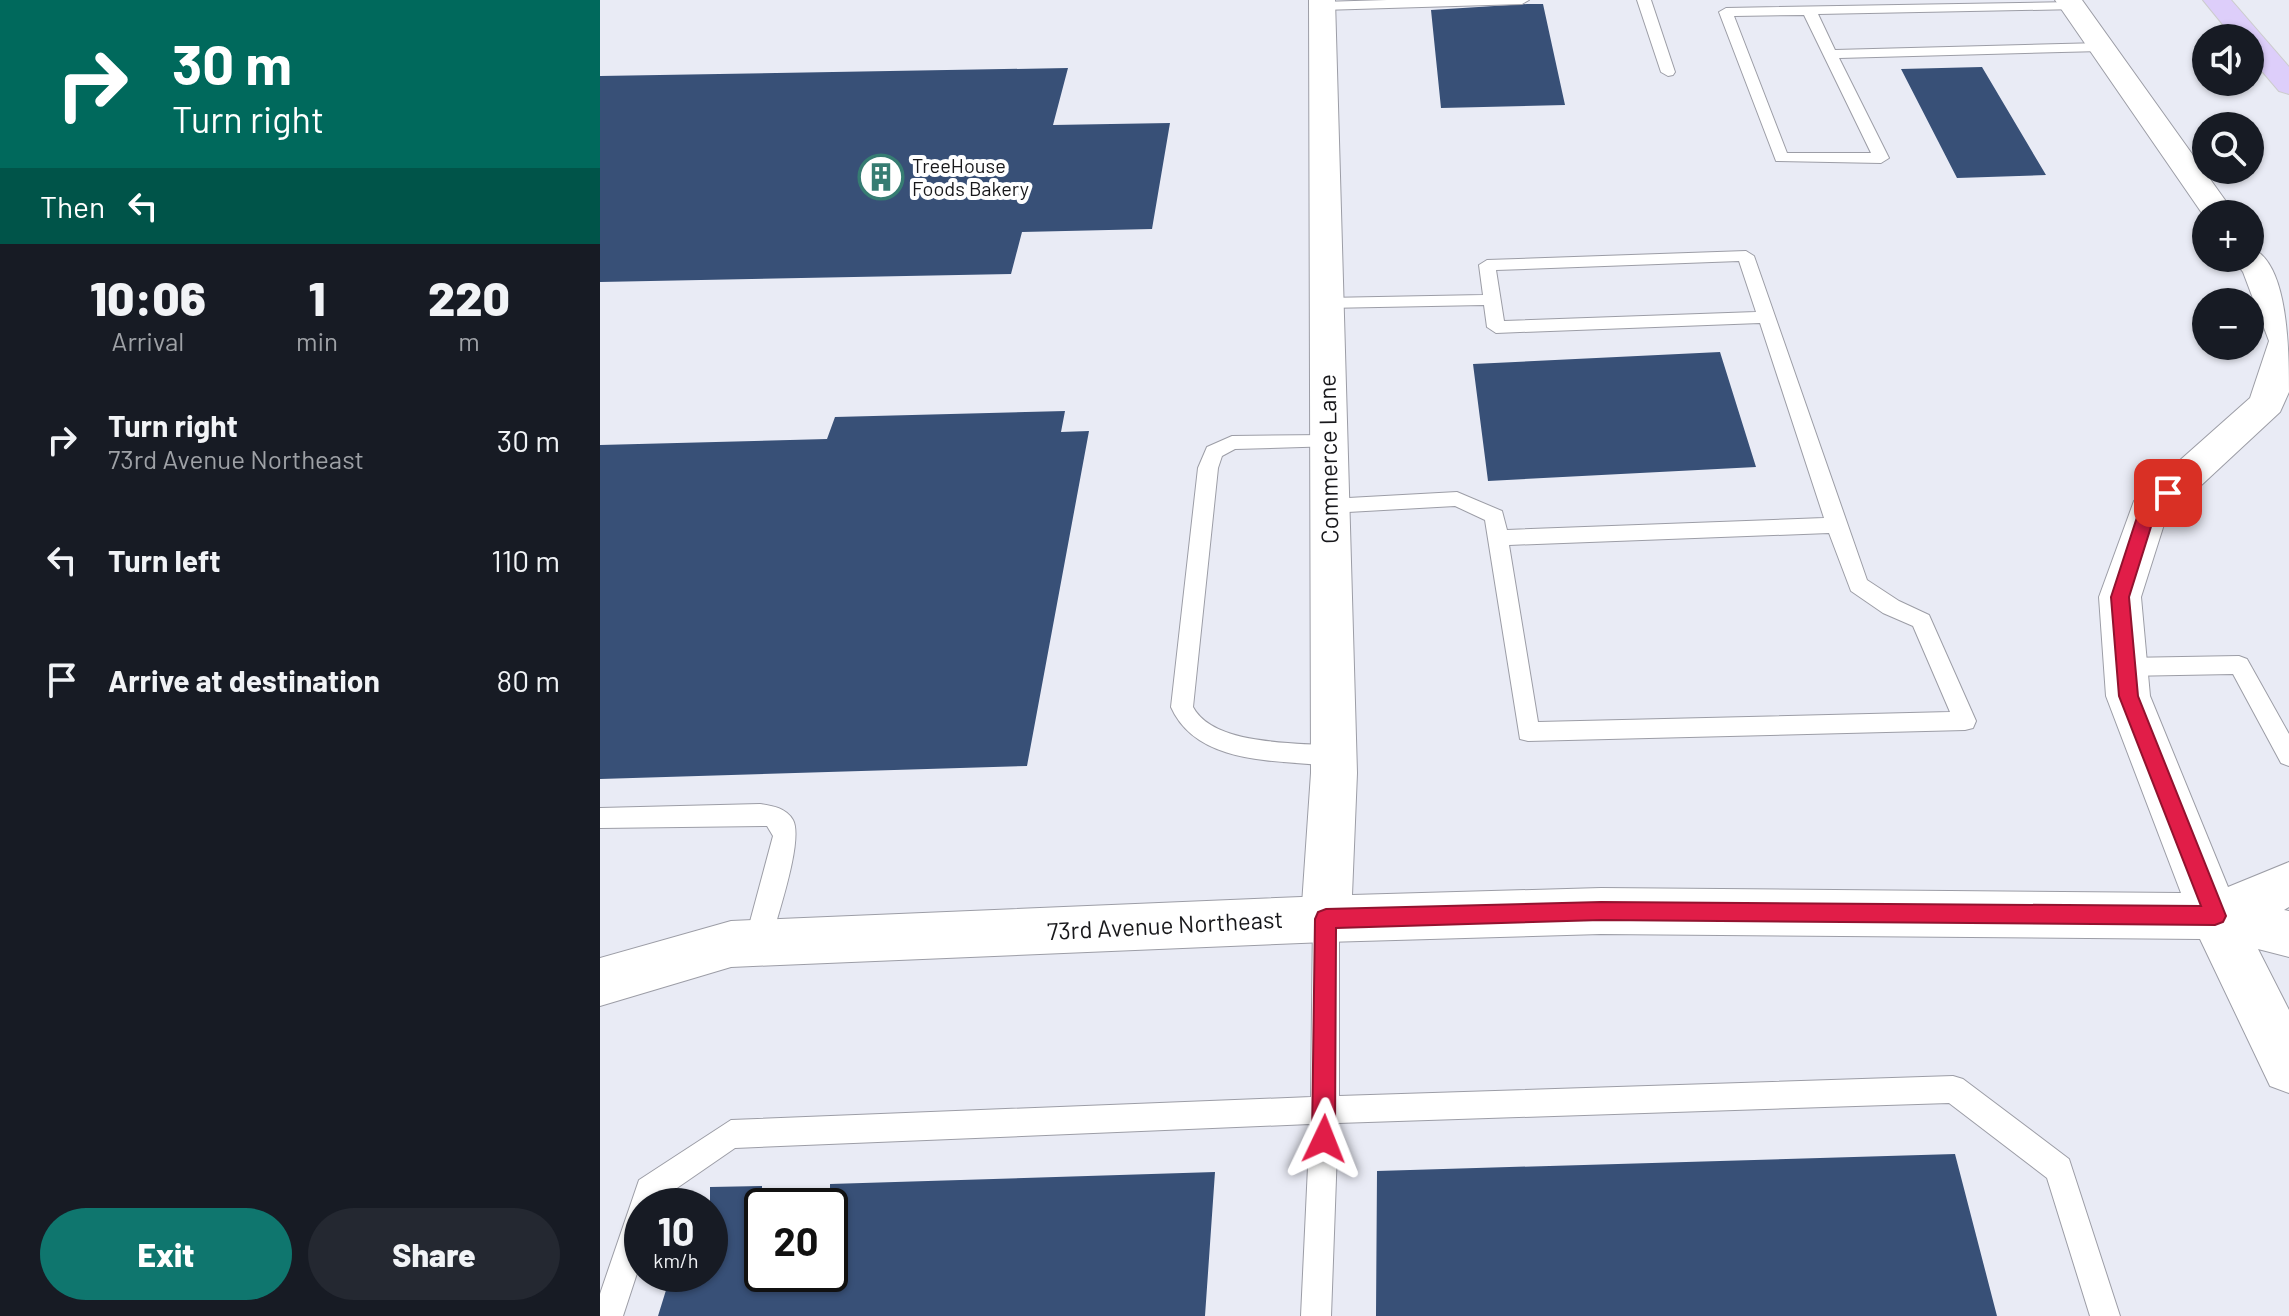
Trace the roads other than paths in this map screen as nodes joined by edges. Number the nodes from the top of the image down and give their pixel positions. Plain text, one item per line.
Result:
1 (1522, 0) edge
2 (1644, 0) edge
3 (2216, 0) edge
4 (1322, 3) edge
5 (2070, 3) edge
6 (1809, 11) junction
7 (2236, 24) edge
8 (2101, 47) junction
9 (1830, 54) junction
10 (2264, 56) edge
11 (1668, 72) dead end
12 (2289, 85) edge
13 (2209, 200) edge
14 (2259, 272) edge
15 (1492, 300) junction
16 (1326, 303) junction
17 (1767, 317) junction
18 (1328, 441) junction
19 (1330, 506) junction
20 (1836, 525) junction
21 (1498, 538) junction
22 (2125, 667) junction
23 (1334, 756) junction
24 (2289, 756) edge
25 (600, 818) edge
26 (2289, 884) edge
27 (2215, 916) junction
28 (1326, 919) junction
29 (2289, 934) edge
30 (757, 944) junction
31 (600, 982) edge
32 (2289, 1067) edge
33 (1325, 1110) junction
34 (652, 1188) edge
35 (624, 1268) edge
36 (608, 1316) edge
37 (1316, 1316) edge
38 (2105, 1316) edge

1 - 4 lane
2 - 11 lane
3 - 7 main road
4 - 16 street, Commerce Lane
5 - 6 lane
5 - 8 street
6 - 9 lane
6 - 9 lane
8 - 9 lane
8 - 13 street
10 - 12 main road
14 - 22 street
15 - 16 lane
15 - 17 lane
15 - 17 lane
16 - 18 street, Commerce Lane
17 - 20 lane
18 - 19 street, Commerce Lane
18 - 23 lane
19 - 21 lane
19 - 23 street, Commerce Lane
20 - 21 lane
20 - 21 lane
22 - 24 lane
22 - 27 street
23 - 28 street, Commerce Lane
25 - 30 lane
26 - 27 street, 73rd Avenue Northeast
27 - 28 street, 73rd Avenue Northeast
27 - 29 street, 73rd Avenue Northeast
27 - 32 street
28 - 30 street, 73rd Avenue Northeast
28 - 33 lane
30 - 31 street, 73rd Avenue Northeast
33 - 34 lane
33 - 37 lane
33 - 38 lane
35 - 36 lane

